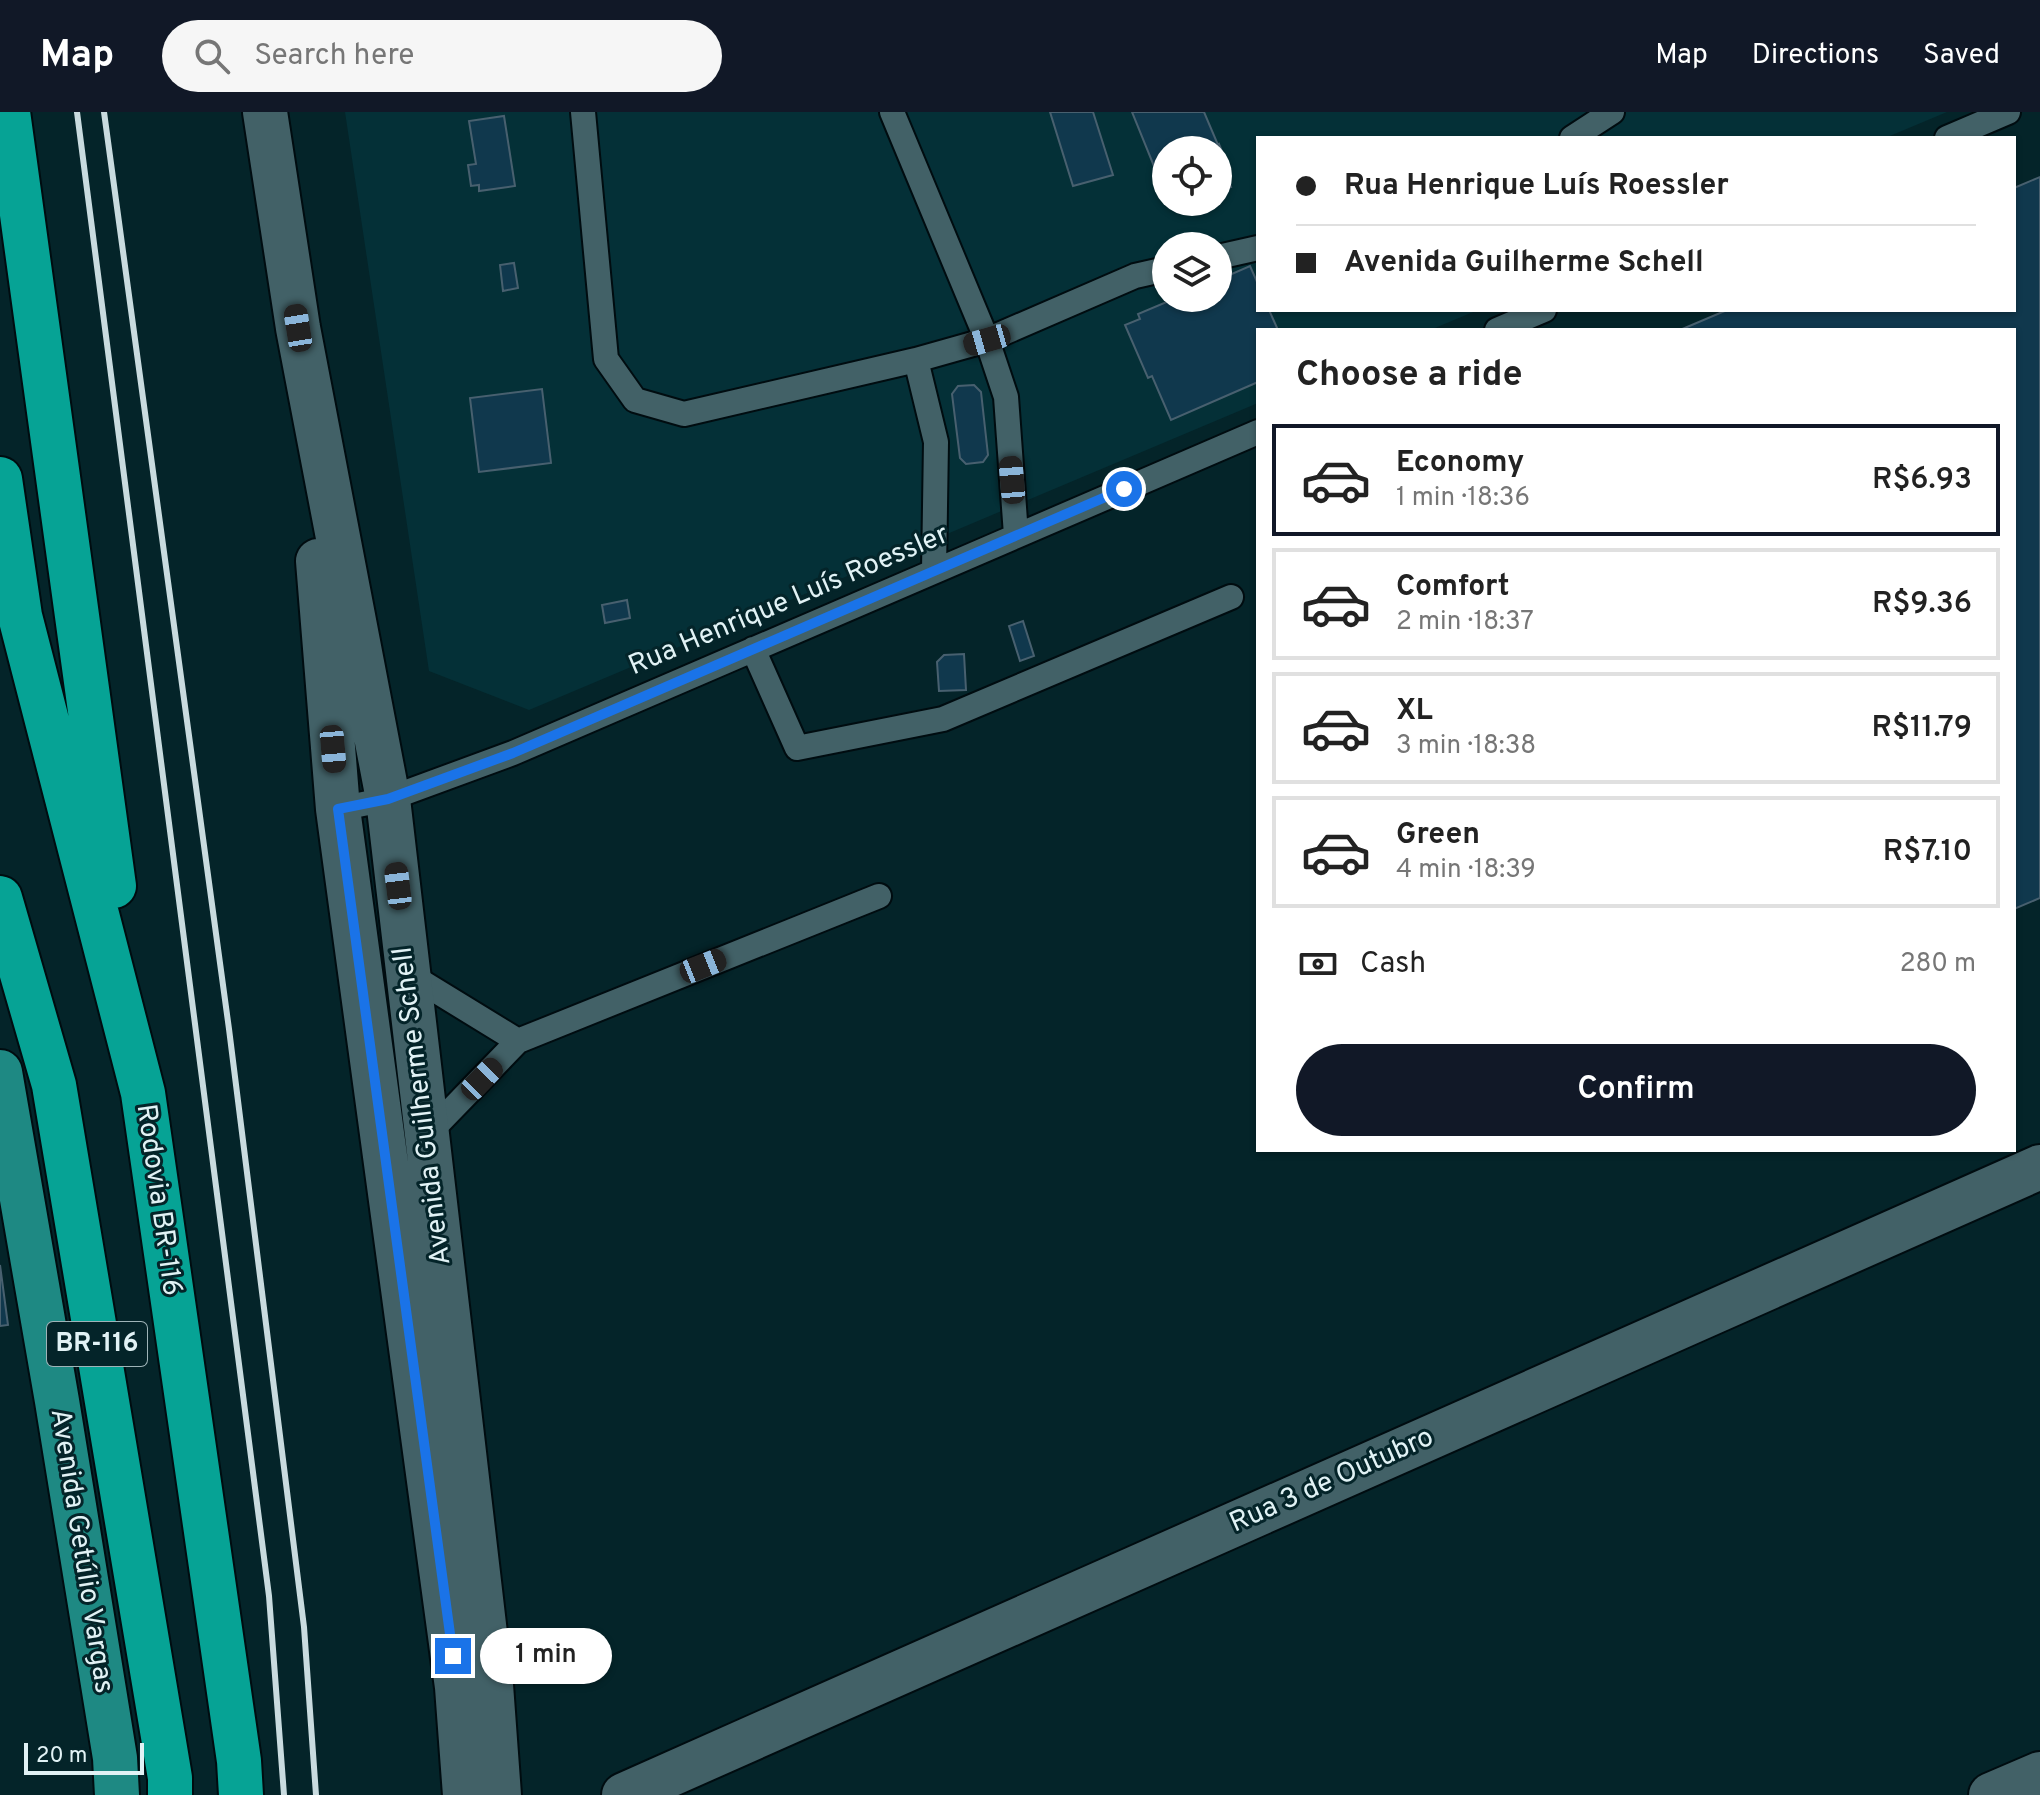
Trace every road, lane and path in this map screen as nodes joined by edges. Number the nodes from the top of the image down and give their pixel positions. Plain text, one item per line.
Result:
1 (8, 112) edge
2 (265, 112) edge
3 (583, 112) edge
4 (892, 112) edge
5 (1612, 112) edge
6 (2008, 112) edge
7 (1575, 136) edge
8 (1952, 136) edge
9 (1256, 248) edge
10 (1232, 254) edge
11 (1152, 272) edge
12 (1539, 312) edge
13 (298, 328) junction
14 (1502, 328) edge
15 (987, 340) junction
16 (916, 360) junction
17 (1256, 433) edge
18 (0, 479) edge
19 (1016, 535) junction
20 (934, 571) junction
21 (1231, 597) dead end
22 (753, 649) junction
23 (388, 799) junction
24 (338, 809) junction
25 (879, 896) dead end
26 (0, 898) edge
27 (407, 973) junction
28 (518, 1041) junction
29 (0, 1072) edge
30 (143, 1093) junction
31 (426, 1136) junction
32 (2040, 1167) edge
33 (2040, 1774) edge
34 (117, 1795) edge
35 (170, 1795) edge
36 (241, 1795) edge
37 (465, 1795) edge
38 (499, 1795) edge
39 (624, 1795) edge
40 (1991, 1795) edge

1 - 30 highway, BR-116
2 - 13 main road, Avenida Guilherme Schell
3 - 16 lane
4 - 15 lane
5 - 7 lane
6 - 8 lane
9 - 10 lane
11 - 15 lane
12 - 14 lane
13 - 23 main road, Avenida Guilherme Schell
13 - 24 main road, Avenida Guilherme Schell
15 - 16 lane
15 - 19 lane
16 - 20 lane
17 - 19 lane, Rua Henrique Luís Roessler
18 - 30 highway, Rodovia BR-116 / BR-116
19 - 20 lane, Rua Henrique Luís Roessler
20 - 22 lane, Rua Henrique Luís Roessler
21 - 22 lane
22 - 23 lane, Rua Henrique Luís Roessler
23 - 24 lane, Rua Henrique Luís Roessler
23 - 27 main road, Avenida Guilherme Schell
24 - 37 main road, Avenida Guilherme Schell
25 - 28 lane
26 - 35 highway, BR-116
27 - 28 lane
27 - 31 main road, Avenida Guilherme Schell
28 - 31 lane
29 - 34 main road, Avenida Getúlio Vargas
30 - 36 highway, Rodovia BR-116 / BR-116
31 - 38 main road, Avenida Guilherme Schell
32 - 39 main road, Rua 3 de Outubro
33 - 40 main road

